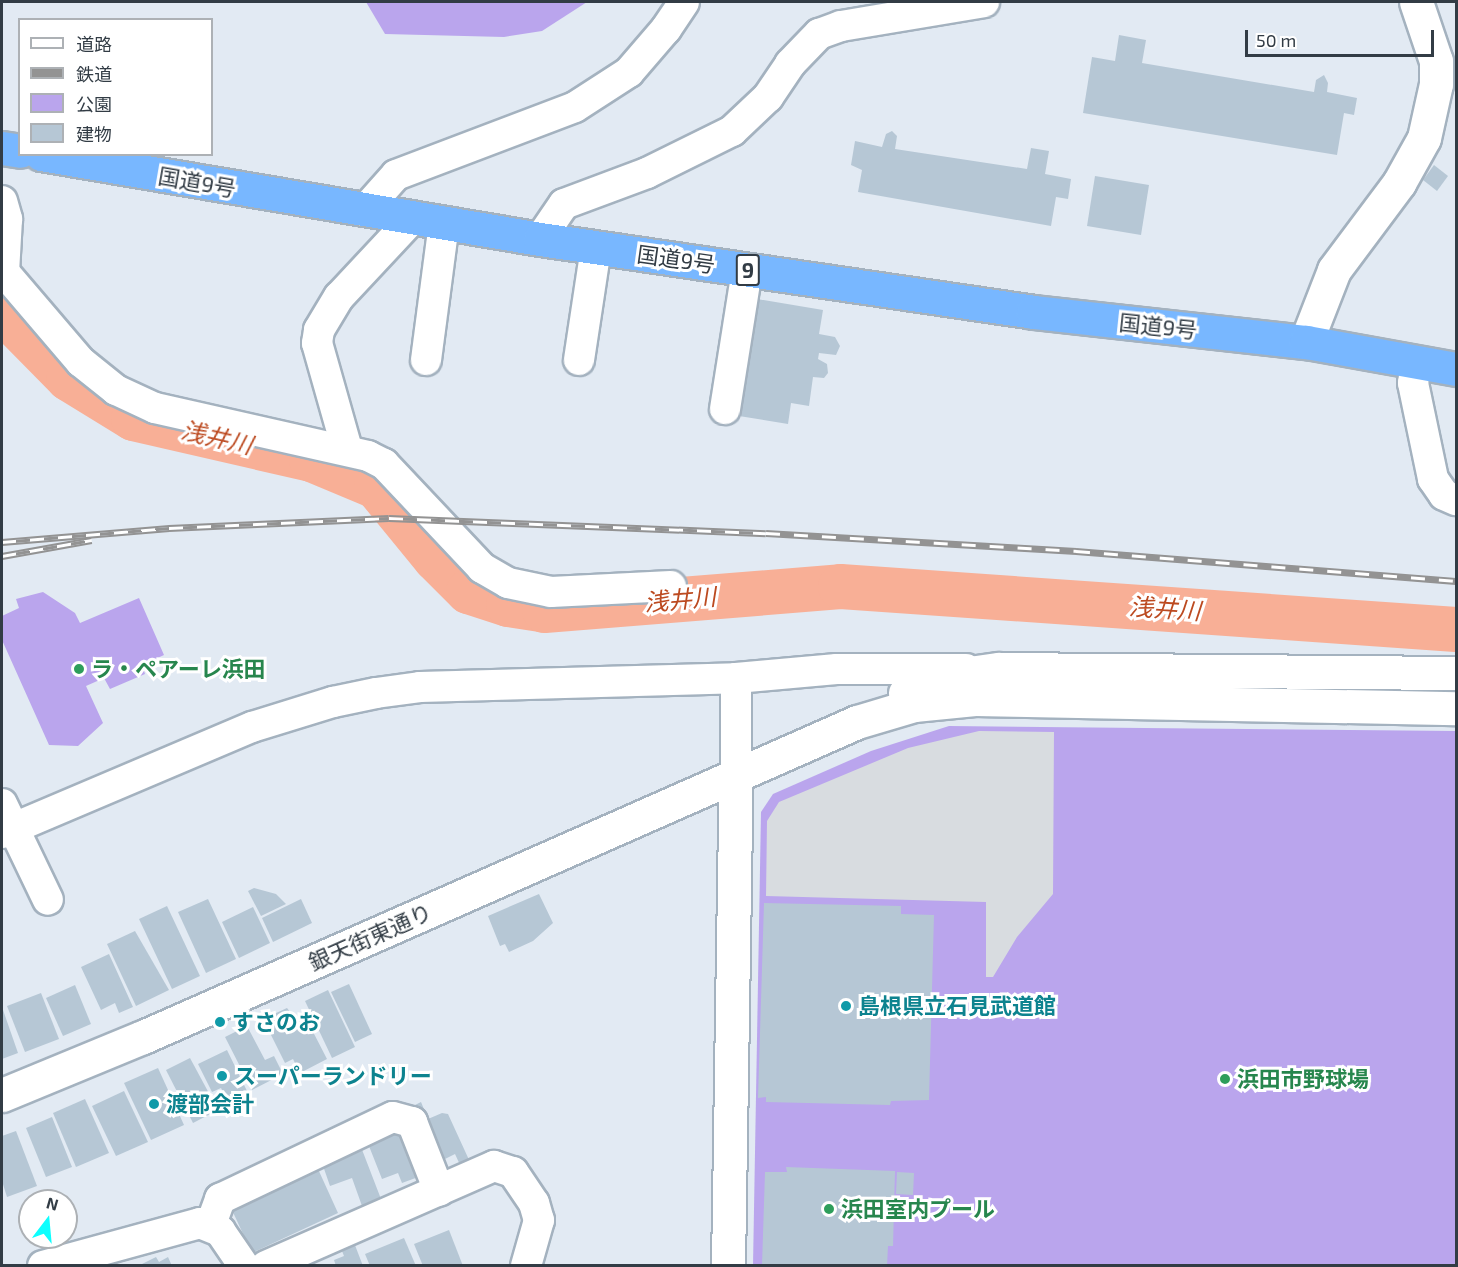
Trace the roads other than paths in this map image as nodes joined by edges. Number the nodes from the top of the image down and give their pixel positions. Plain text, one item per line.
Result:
1 (684, 2) edge
2 (984, 2) edge
3 (1416, 2) edge
4 (2, 148) edge
5 (18, 151) edge
6 (52, 156) edge
7 (3, 208) edge
8 (364, 211) junction
9 (428, 221) junction
10 (540, 239) junction
11 (596, 247) junction
12 (747, 270) junction
13 (3, 273) edge
14 (1306, 342) junction
15 (426, 360) dead end
16 (579, 360) dead end
17 (1416, 362) junction
18 (1456, 369) edge
19 (725, 409) dead end
20 (346, 449) junction
21 (1456, 500) edge
22 (671, 586) dead end
23 (999, 669) junction
24 (1456, 673) edge
25 (736, 678) junction
26 (1456, 708) edge
27 (857, 722) junction
28 (736, 775) junction
29 (4, 822) edge
30 (48, 900) dead end
31 (2, 1095) edge
32 (439, 1191) junction
33 (211, 1224) junction
34 (43, 1266) edge
35 (244, 1266) edge
36 (266, 1266) edge
37 (526, 1266) edge
38 (728, 1266) edge

1 - 8 street
2 - 10 street
3 - 14 street
4 - 5 highway
6 - 8 highway, 国道9号 / 9
7 - 13 street
8 - 9 highway, 国道9号 / 9
9 - 10 highway, 国道9号 / 9
9 - 15 street
9 - 20 street
10 - 11 highway, 国道9号 / 9
11 - 12 highway, 国道9号 / 9
11 - 16 street
12 - 14 highway, 国道9号 / 9
12 - 19 street
13 - 20 street
14 - 17 highway, 国道9号 / 9
17 - 18 highway, 国道9号 / 9
17 - 21 street
20 - 22 street
23 - 24 street
23 - 25 street
23 - 27 street
25 - 28 street
25 - 29 street
26 - 27 street
27 - 28 street, 銀天街東通り
28 - 31 street, 銀天街東通り
28 - 38 street
29 - 30 street
32 - 33 street
32 - 36 street
32 - 37 street
33 - 34 street
33 - 35 street

